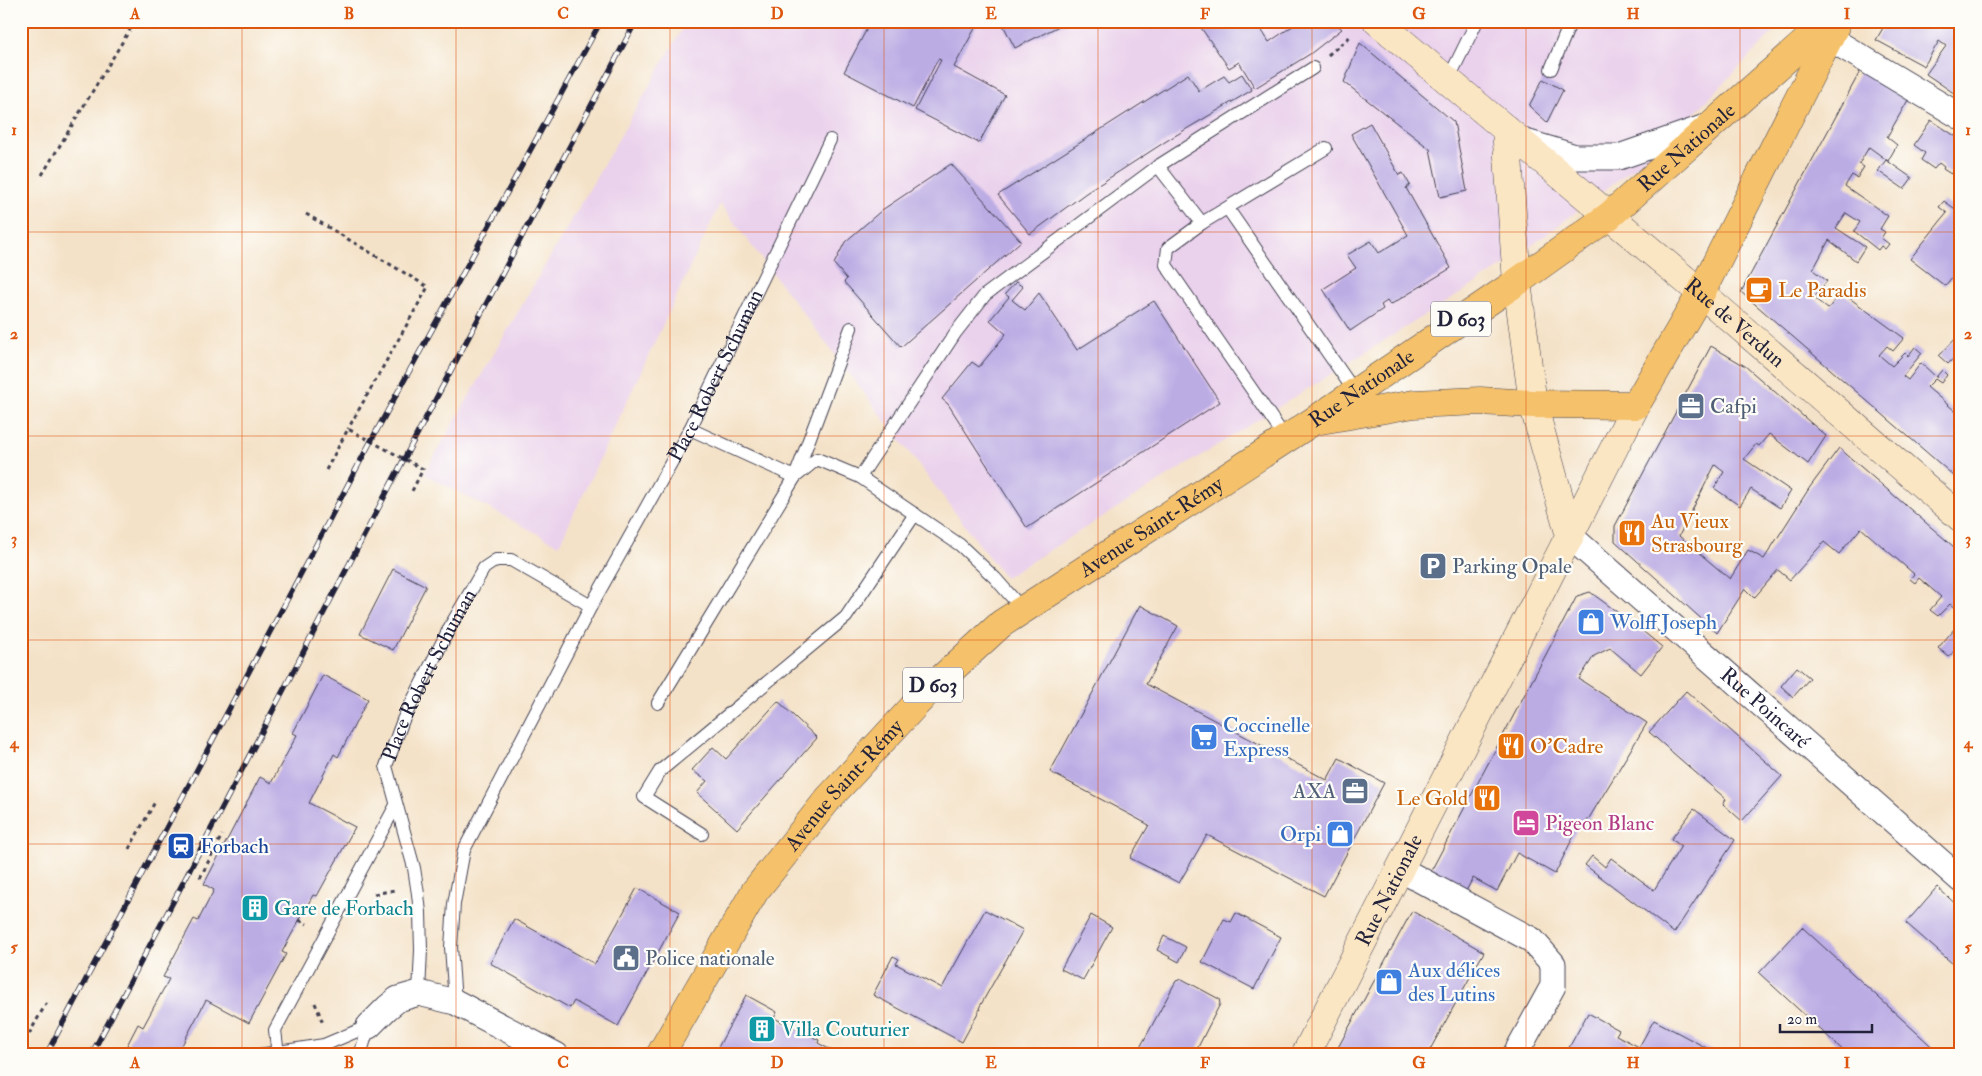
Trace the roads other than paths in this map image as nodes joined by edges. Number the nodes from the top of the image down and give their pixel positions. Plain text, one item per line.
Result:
1 (1476, 21) edge
2 (1571, 21) edge
3 (1366, 27) edge
4 (1832, 27) edge
5 (1312, 68) road end
6 (1551, 69) dead end
7 (1448, 80) junction
8 (1961, 117) edge
9 (1713, 124) junction
10 (1513, 134) junction
11 (830, 140) dead end
12 (1326, 148) dead end
13 (1158, 166) junction
14 (1228, 209) junction
15 (1610, 216) junction
16 (1202, 223) junction
17 (1517, 282) junction
18 (1701, 293) junction
19 (851, 328) dead end
20 (1355, 392) junction
21 (1533, 404) junction
22 (1636, 405) junction
23 (1312, 422) junction
24 (690, 429) junction
25 (1286, 439) junction
26 (795, 477) junction
27 (860, 477) junction
28 (915, 514) junction
29 (1961, 518) edge
30 (1570, 536) junction
31 (592, 606) junction
32 (1023, 610) junction
33 (658, 703) dead end
34 (396, 805) junction
35 (702, 834) dead end
36 (1400, 869) junction
37 (1961, 880) edge
38 (419, 993) junction
39 (455, 1002) junction
40 (369, 1026) junction
41 (278, 1054) edge
42 (260, 1055) edge
43 (360, 1055) edge
44 (556, 1055) edge
45 (660, 1055) edge
46 (1305, 1055) edge
47 (1515, 1055) edge

1 - 7 lane
2 - 6 lane
3 - 7 main road, Rue de Verdun
4 - 8 street
4 - 9 main road, Rue Nationale / D 603
4 - 18 main road, Rue Nationale
5 - 13 lane
7 - 10 main road, Rue de Verdun
9 - 10 street
9 - 15 main road, Rue Nationale / D 603
10 - 15 main road, Rue de Verdun
10 - 17 main road
11 - 24 lane, Place Robert Schuman
12 - 14 lane
13 - 16 lane
13 - 27 lane
14 - 16 lane
14 - 20 lane
15 - 17 main road, Rue Nationale / D 603
15 - 18 main road, Rue de Verdun
16 - 25 lane
17 - 20 main road, Rue Nationale / D 603
17 - 21 main road
18 - 22 main road, Rue Nationale
18 - 29 main road, Rue de Verdun
19 - 26 lane
20 - 23 main road, Rue Nationale / D 603
21 - 22 main road, Rue Nationale / D 603
21 - 23 main road, Rue Nationale / D 603
21 - 30 main road
22 - 30 main road, Rue Nationale
23 - 25 main road, Avenue Saint-Rémy / D 603
24 - 26 lane
24 - 31 lane, Place Robert Schuman
25 - 32 main road, Avenue Saint-Rémy / D 603
26 - 27 lane
26 - 33 lane
27 - 28 lane
28 - 32 lane
28 - 35 lane
30 - 36 main road, Rue Nationale
30 - 37 street, Rue Poincaré
31 - 34 lane, Place Robert Schuman
31 - 39 lane, Place Robert Schuman
32 - 45 main road, Avenue Saint-Rémy / D 603
34 - 38 lane, Place Robert Schuman
34 - 41 lane
36 - 46 main road, Rue Nationale
36 - 47 street
38 - 39 street
38 - 40 street
39 - 44 street
40 - 41 lane
40 - 43 lane
41 - 42 lane

